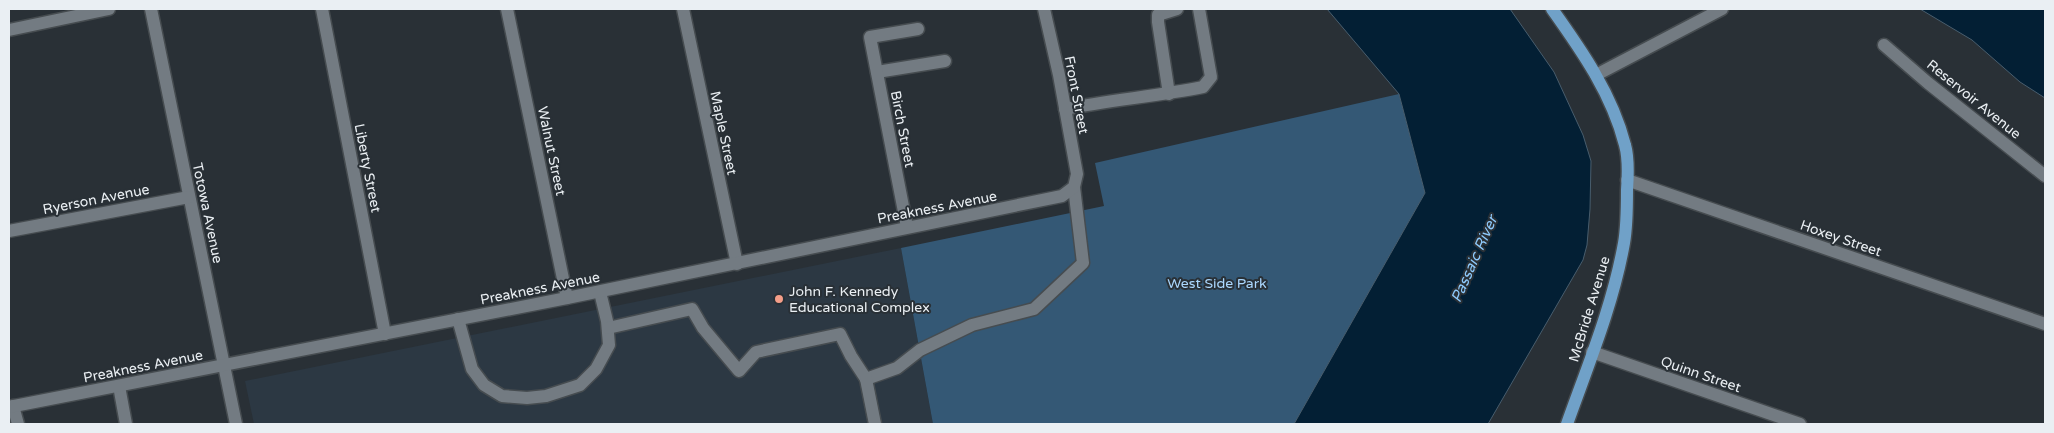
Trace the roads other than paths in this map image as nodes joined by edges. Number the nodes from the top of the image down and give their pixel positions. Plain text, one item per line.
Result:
1 (109, 9) edge
2 (151, 9) edge
3 (322, 9) edge
4 (507, 9) edge
5 (683, 9) edge
6 (1044, 9) edge
7 (1177, 9) edge
8 (1199, 9) edge
9 (1552, 9) edge
10 (1722, 9) edge
11 (918, 29) dead end
12 (9, 30) edge
13 (1884, 45) dead end
14 (945, 61) dead end
15 (877, 72) junction
16 (1596, 76) junction
17 (1169, 94) junction
18 (1065, 109) junction
19 (2045, 176) edge
20 (1627, 180) junction
21 (1074, 187) junction
22 (189, 197) junction
23 (907, 227) junction
24 (9, 231) edge
25 (737, 264) junction
26 (600, 292) junction
27 (567, 298) junction
28 (458, 319) junction
29 (2045, 324) edge
30 (608, 328) junction
31 (385, 334) junction
32 (1592, 352) junction
33 (224, 365) junction
34 (866, 379) junction
35 (119, 386) junction
36 (11, 406) edge
37 (18, 424) edge
38 (126, 424) edge
39 (236, 424) edge
40 (875, 424) edge
41 (1567, 424) edge
42 (1800, 424) edge

1 - 12 street
2 - 22 street, Totowa Avenue
3 - 31 street, Liberty Street
4 - 27 street, Walnut Street
5 - 25 street, Maple Street
6 - 18 street, Front Street
7 - 17 street
8 - 17 street
9 - 16 main road, McBride Avenue
10 - 16 street
11 - 15 street, Birch Street
13 - 19 street, Reservoir Avenue
14 - 15 street
15 - 23 street, Birch Street
16 - 20 main road, McBride Avenue
17 - 18 street
18 - 21 street, Front Street
20 - 29 street, Hoxey Street
20 - 32 main road, McBride Avenue
21 - 23 street, Preakness Avenue
21 - 34 street, Front Street
22 - 24 street, Ryerson Avenue
22 - 33 street, Totowa Avenue
23 - 25 street, Preakness Avenue
25 - 26 street, Preakness Avenue
26 - 27 street, Preakness Avenue
26 - 30 street
27 - 28 street, Preakness Avenue
28 - 30 street
28 - 31 street, Preakness Avenue
30 - 34 street
31 - 33 street, Preakness Avenue
32 - 41 main road, McBride Avenue
32 - 42 street, Quinn Street
33 - 35 street, Preakness Avenue
33 - 39 street, Totowa Avenue
34 - 40 street
35 - 36 street, Preakness Avenue
35 - 38 street
36 - 37 street

